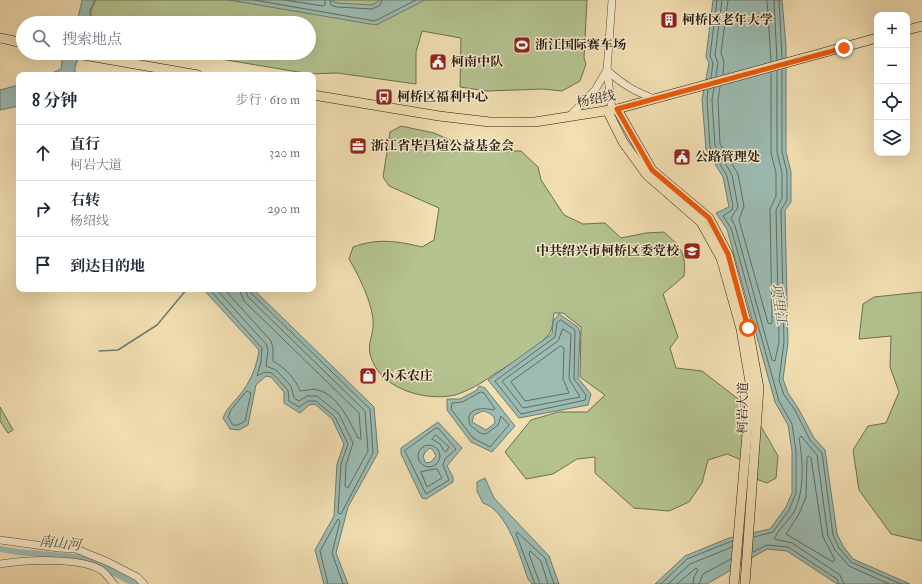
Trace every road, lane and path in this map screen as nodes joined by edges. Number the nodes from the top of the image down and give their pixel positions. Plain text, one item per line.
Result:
1 (612, 0) edge
2 (922, 26) edge
3 (910, 29) edge
4 (0, 38) edge
5 (874, 39) edge
6 (16, 41) edge
7 (109, 60) edge
8 (607, 70) junction
9 (180, 72) edge
10 (316, 96) edge
11 (655, 99) junction
12 (612, 110) junction
13 (568, 117) junction
14 (0, 540) edge
15 (108, 562) junction
16 (0, 564) edge
17 (101, 570) junction
18 (745, 581) edge
19 (734, 583) edge
20 (114, 584) edge
21 (144, 584) edge

1 - 8 street, 柯岩大道
2 - 3 main road
4 - 6 main road
5 - 11 main road, 杨绍线
7 - 9 main road
8 - 11 street
8 - 12 street, 柯岩大道
8 - 13 street
10 - 13 main road, 杨绍线
11 - 12 main road, 杨绍线
12 - 13 main road, 杨绍线
12 - 18 main road, 柯岩大道
12 - 19 main road, 柯岩大道
14 - 15 street
15 - 17 street
15 - 21 street
16 - 17 street
17 - 20 street

